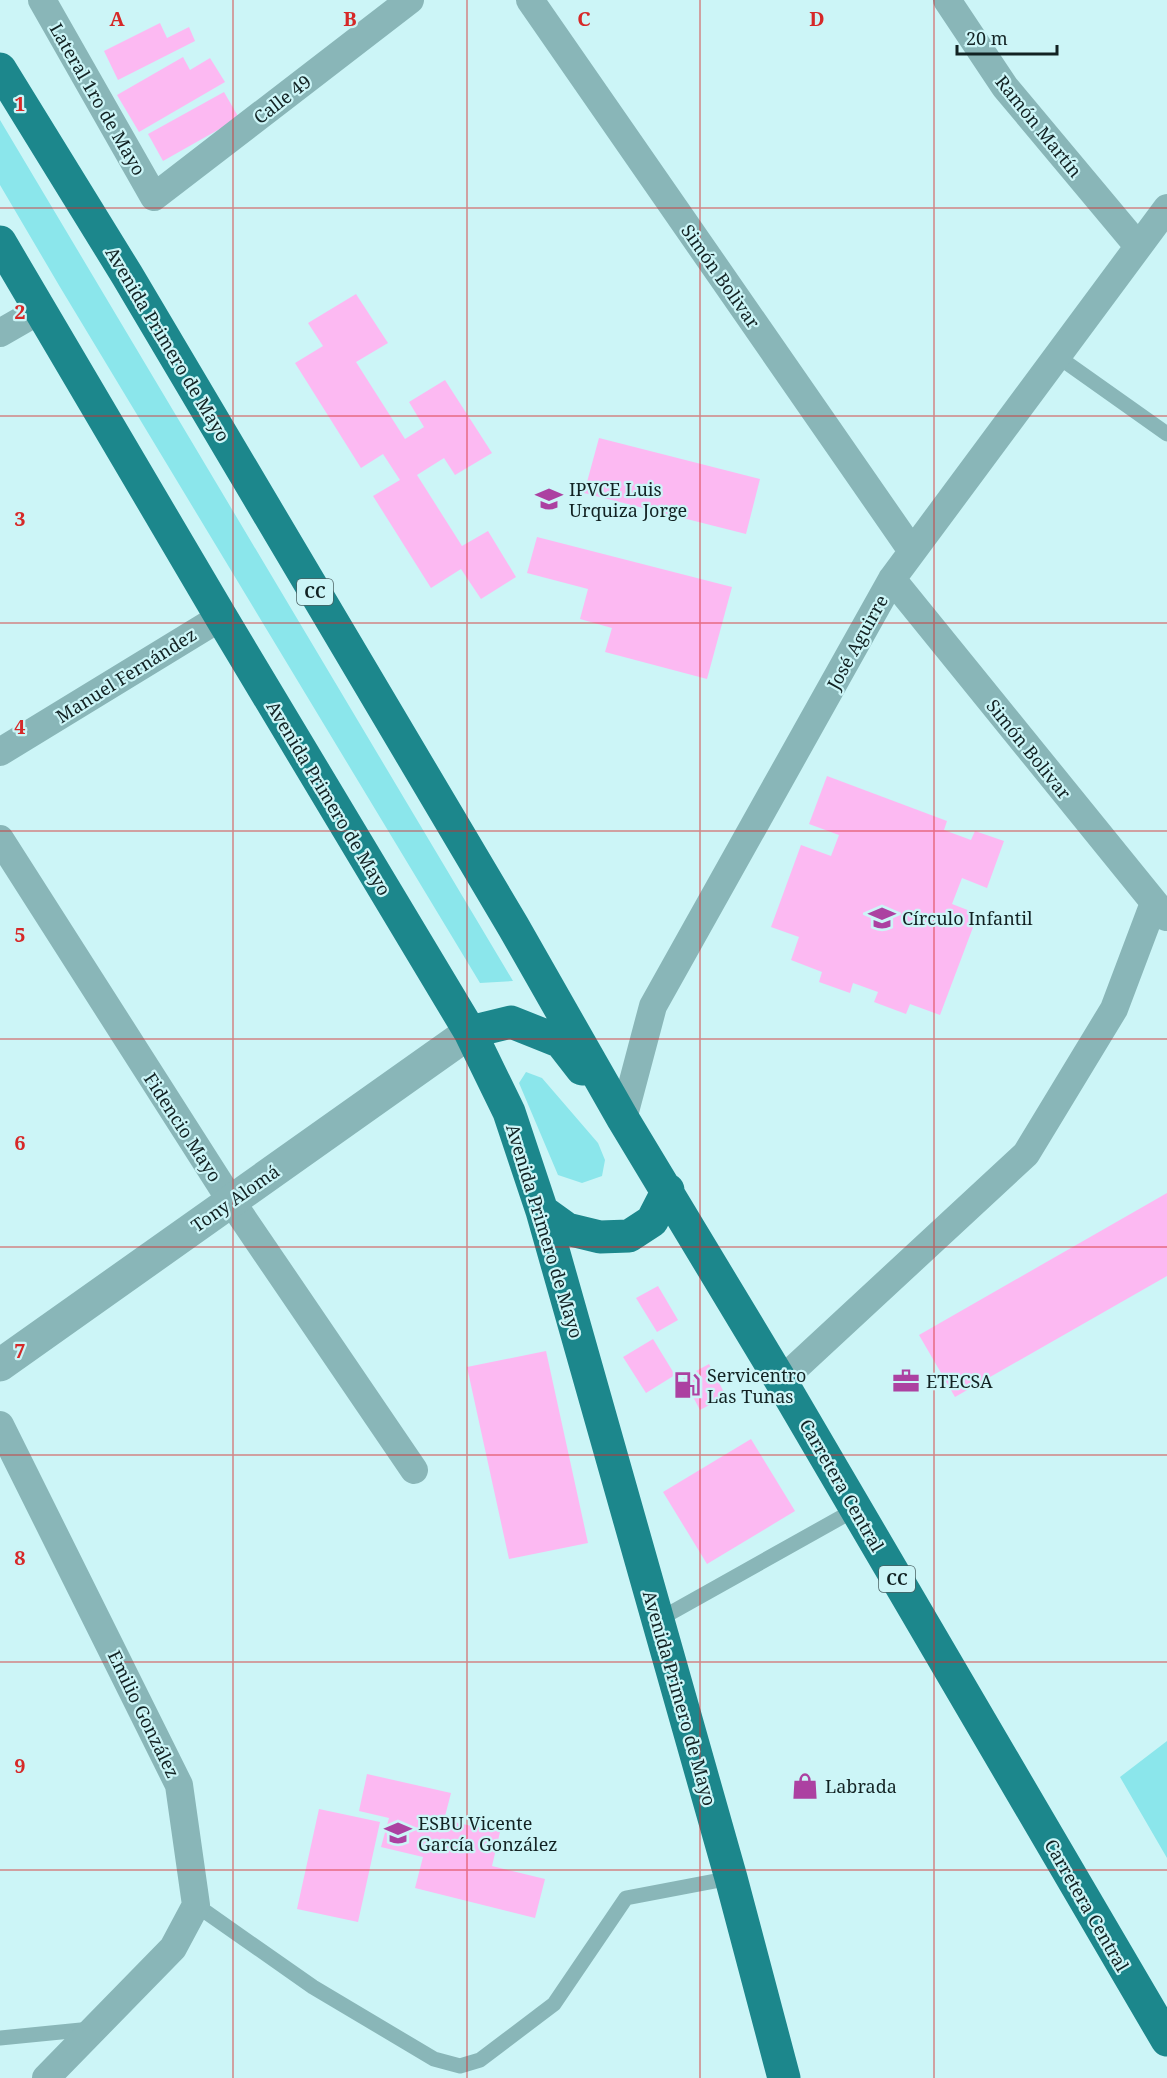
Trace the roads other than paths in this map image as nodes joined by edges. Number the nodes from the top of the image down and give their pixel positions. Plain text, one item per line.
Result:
1 (42, 0) edge
2 (410, 0) edge
3 (530, 0) edge
4 (947, 0) edge
5 (0, 69) edge
6 (154, 197) joint
7 (1167, 208) edge
8 (0, 242) edge
9 (1138, 246) junction
10 (40, 310) junction
11 (0, 333) edge
12 (1057, 356) junction
13 (1167, 434) edge
14 (912, 551) junction
15 (892, 579) junction
16 (221, 617) junction
17 (0, 752) edge
18 (0, 839) edge
19 (1161, 911) edge
20 (471, 1032) junction
21 (623, 1119) junction
22 (668, 1190) junction
23 (231, 1201) junction
24 (542, 1211) junction
25 (0, 1365) edge
26 (781, 1381) junction
27 (0, 1425) edge
28 (414, 1470) dead end
29 (856, 1509) junction
30 (658, 1620) junction
31 (731, 1878) junction
32 (196, 1905) junction
33 (94, 2028) junction
34 (0, 2038) edge
35 (1167, 2040) edge
36 (46, 2078) edge
37 (784, 2078) edge

1 - 6 street, Lateral 1ro de Mayo
2 - 6 street, Calle 49
3 - 14 street, Simón Bolivar
4 - 9 street, Ramón Martín
5 - 21 main road, Avenida Primero de Mayo / CC
7 - 9 street, José Aguirre
8 - 10 main road, Avenida Primero de Mayo
9 - 12 street, José Aguirre
10 - 11 street
10 - 16 main road, Avenida Primero de Mayo
12 - 13 lane
12 - 14 street, José Aguirre
14 - 15 street, José Aguirre
15 - 19 street, Simón Bolivar
15 - 21 street, José Aguirre
16 - 17 street, Manuel Fernández
16 - 20 main road, Avenida Primero de Mayo
18 - 23 street, Fidencio Mayo
19 - 26 street
20 - 21 main road
20 - 23 street, Tony Alomá
20 - 24 main road, Avenida Primero de Mayo
21 - 22 main road, Carretera Central / CC
22 - 24 main road
22 - 26 main road, Carretera Central / CC
23 - 25 street, Tony Alomá
23 - 28 street, Fidencio Mayo
24 - 30 main road, Avenida Primero de Mayo
26 - 29 main road, Carretera Central / CC
27 - 32 street, Emilio González
29 - 30 lane
29 - 35 main road, Carretera Central / CC
30 - 31 main road, Avenida Primero de Mayo
31 - 32 lane
31 - 37 main road, Avenida Primero de Mayo
32 - 33 street
33 - 34 lane
33 - 36 street

